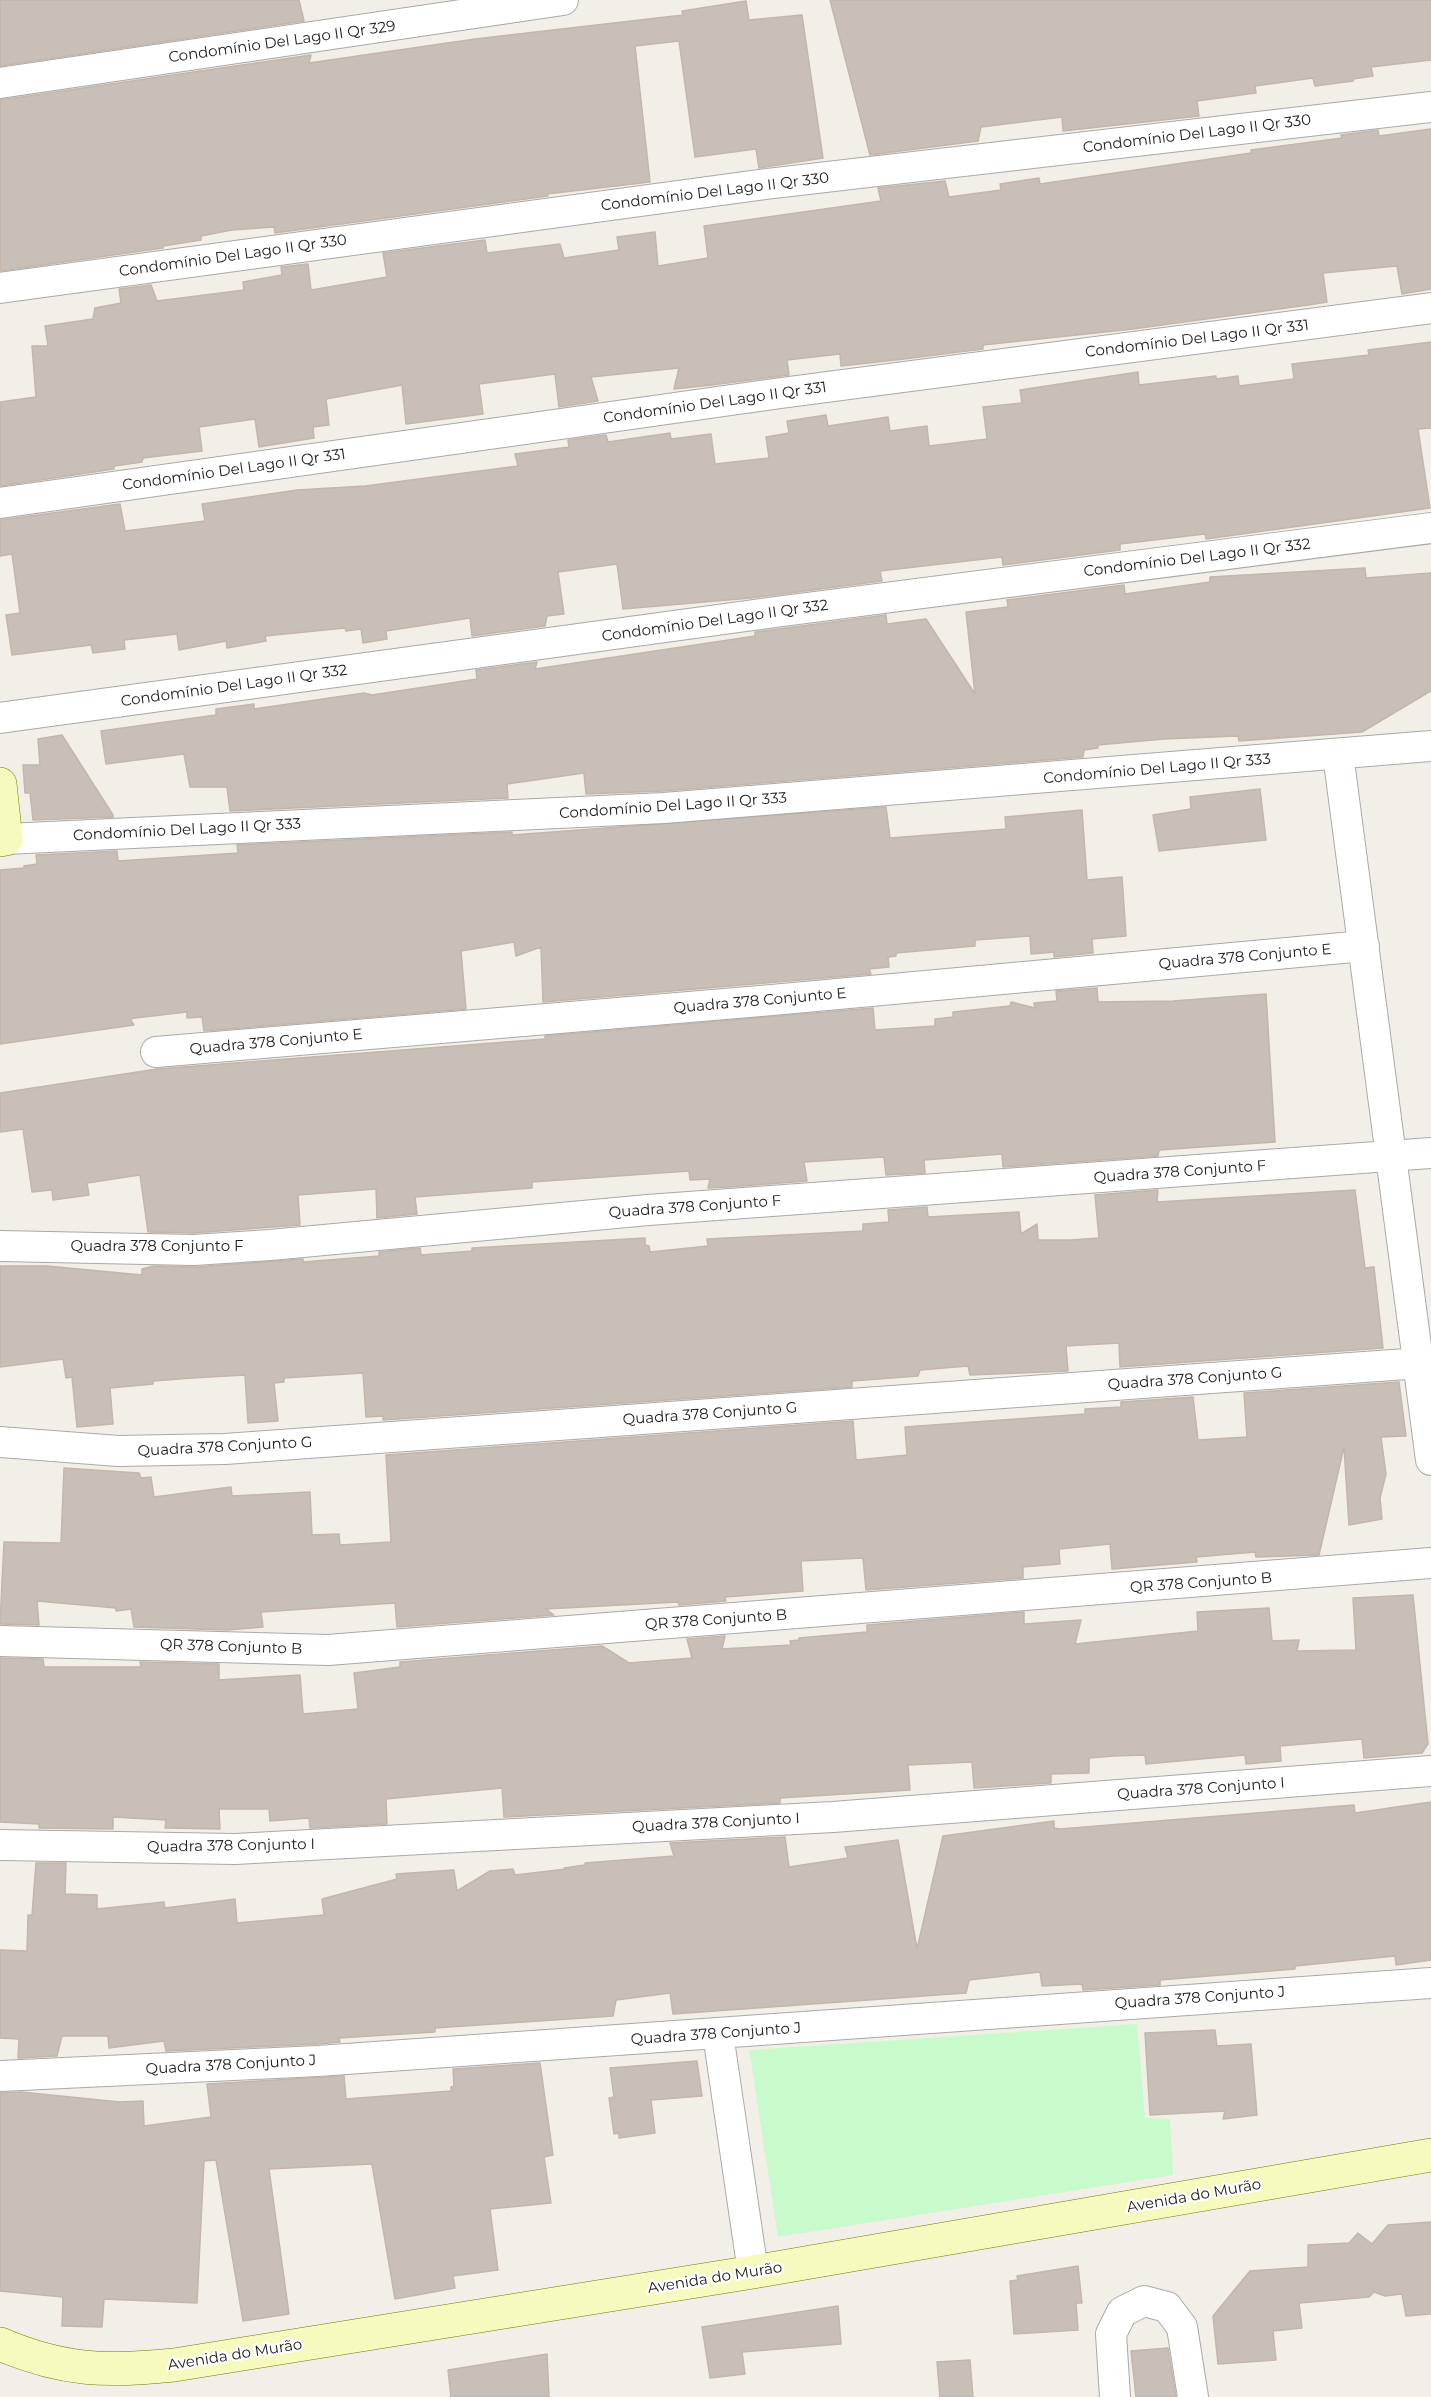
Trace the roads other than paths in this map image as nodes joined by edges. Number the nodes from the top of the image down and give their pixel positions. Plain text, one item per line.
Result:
1 (563, 0) edge
2 (0, 83) edge
3 (1431, 107) edge
4 (0, 288) edge
5 (1431, 308) edge
6 (0, 503) edge
7 (1431, 528) edge
8 (0, 718) edge
9 (1431, 746) edge
10 (1338, 754) junction
11 (0, 784) edge
12 (3, 839) edge
13 (1365, 946) junction
14 (156, 1052) dead end
15 (1431, 1153) edge
16 (1390, 1156) junction
17 (0, 1246) edge
18 (1420, 1363) junction
19 (1427, 1392) edge
20 (0, 1442) edge
21 (1431, 1460) edge
22 (1431, 1563) edge
23 (0, 1641) edge
24 (1431, 1772) edge
25 (0, 1845) edge
26 (1431, 1983) edge
27 (718, 2034) junction
28 (0, 2076) edge
29 (1431, 2155) edge
30 (753, 2272) junction
31 (0, 2344) edge
32 (1115, 2397) edge
33 (1193, 2397) edge

1 - 2 street, Condomínio Del Lago II Qr 329
3 - 4 street, Condomínio Del Lago II Qr 330
5 - 6 street, Condomínio Del Lago II Qr 331
7 - 8 street, Condomínio Del Lago II Qr 332
9 - 10 street, Condomínio Del Lago II Qr 333
10 - 12 street, Condomínio Del Lago II Qr 333
10 - 13 street
11 - 12 street
13 - 14 street, Quadra 378 Conjunto E
13 - 16 street
15 - 16 street, Quadra 378 Conjunto F
16 - 17 street, Quadra 378 Conjunto F
16 - 18 street
18 - 19 street
18 - 20 street, Quadra 378 Conjunto G
19 - 21 street
22 - 23 street, QR 378 Conjunto B
24 - 25 street, Quadra 378 Conjunto I
26 - 27 street, Quadra 378 Conjunto J
27 - 28 street, Quadra 378 Conjunto J
27 - 30 street
29 - 30 street, Avenida do Murão
30 - 31 street, Avenida do Murão
32 - 33 street

